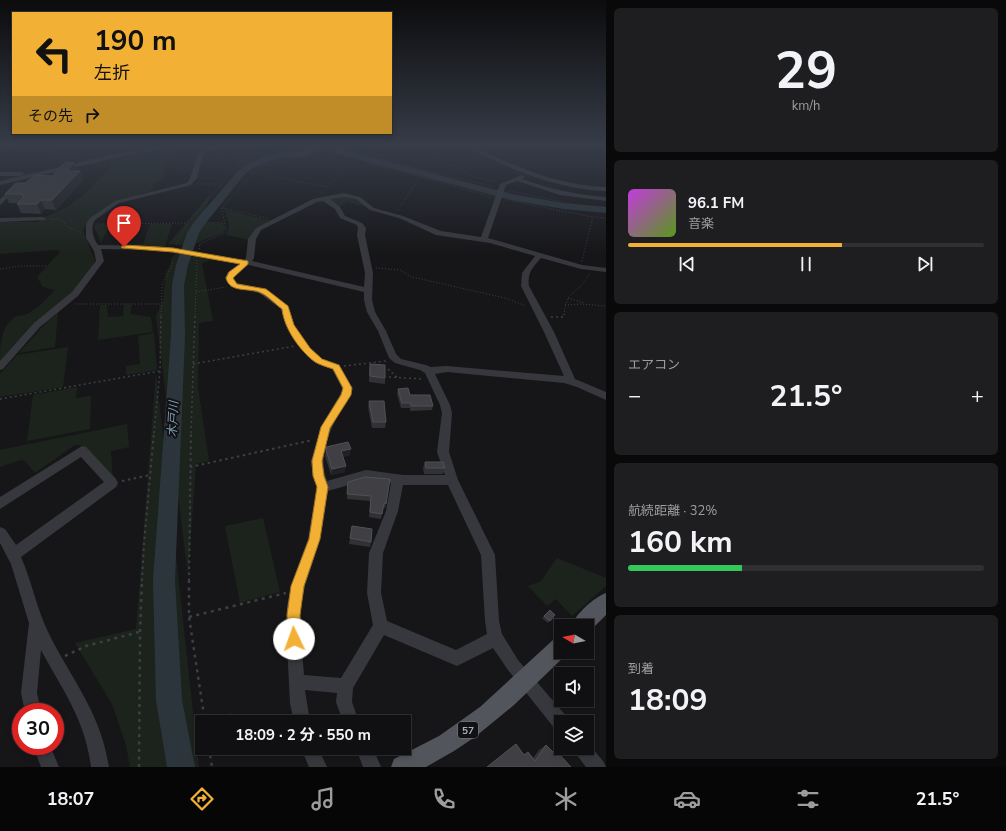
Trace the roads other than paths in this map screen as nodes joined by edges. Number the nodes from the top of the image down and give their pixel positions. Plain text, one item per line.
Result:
1 (33, 182) edge
2 (191, 182) edge
3 (510, 182) edge
4 (526, 182) edge
5 (554, 182) edge
6 (606, 190) edge
7 (320, 199) junction
8 (606, 199) edge
9 (0, 203) edge
10 (43, 219) road end
11 (0, 220) edge
12 (484, 240) junction
13 (96, 247) junction
14 (540, 255) junction
15 (246, 263) junction
16 (606, 270) edge
17 (367, 290) junction
18 (0, 367) edge
19 (431, 375) junction
20 (571, 382) junction
21 (606, 396) edge
22 (398, 479) junction
23 (452, 480) junction
24 (323, 487) junction
25 (0, 504) edge
26 (0, 533) edge
27 (13, 555) junction
28 (606, 602) edge
29 (588, 619) edge
30 (36, 623) junction
31 (381, 626) junction
32 (496, 638) junction
33 (554, 653) edge
34 (526, 680) junction
35 (298, 682) junction
36 (345, 686) junction
37 (31, 703) edge
38 (301, 715) edge
39 (349, 715) edge
40 (554, 715) edge
41 (45, 755) edge
42 (312, 755) edge
43 (367, 755) edge
44 (588, 755) edge
45 (50, 767) edge
46 (100, 767) edge
47 (318, 767) edge
48 (372, 767) edge
49 (402, 767) edge
50 (597, 767) edge

1 - 9 street
2 - 13 street
3 - 12 street
4 - 8 street
5 - 6 street
7 - 12 street
7 - 15 street
7 - 17 street
10 - 11 street
12 - 14 street
13 - 15 street
13 - 18 street
14 - 16 street
14 - 20 street
15 - 17 street
15 - 24 street
17 - 19 street
19 - 20 street
19 - 23 street
20 - 21 street
22 - 23 street
22 - 24 street
22 - 31 street
23 - 32 street
24 - 35 street
25 - 27 street
26 - 27 street
27 - 30 street
28 - 29 main road
30 - 37 street
30 - 46 street
31 - 32 street
31 - 36 street
32 - 34 street
33 - 34 main road, 57
34 - 40 street
34 - 49 main road, 57
35 - 36 street
35 - 38 street
36 - 39 street
41 - 45 street
42 - 47 street
43 - 48 street
44 - 50 street

